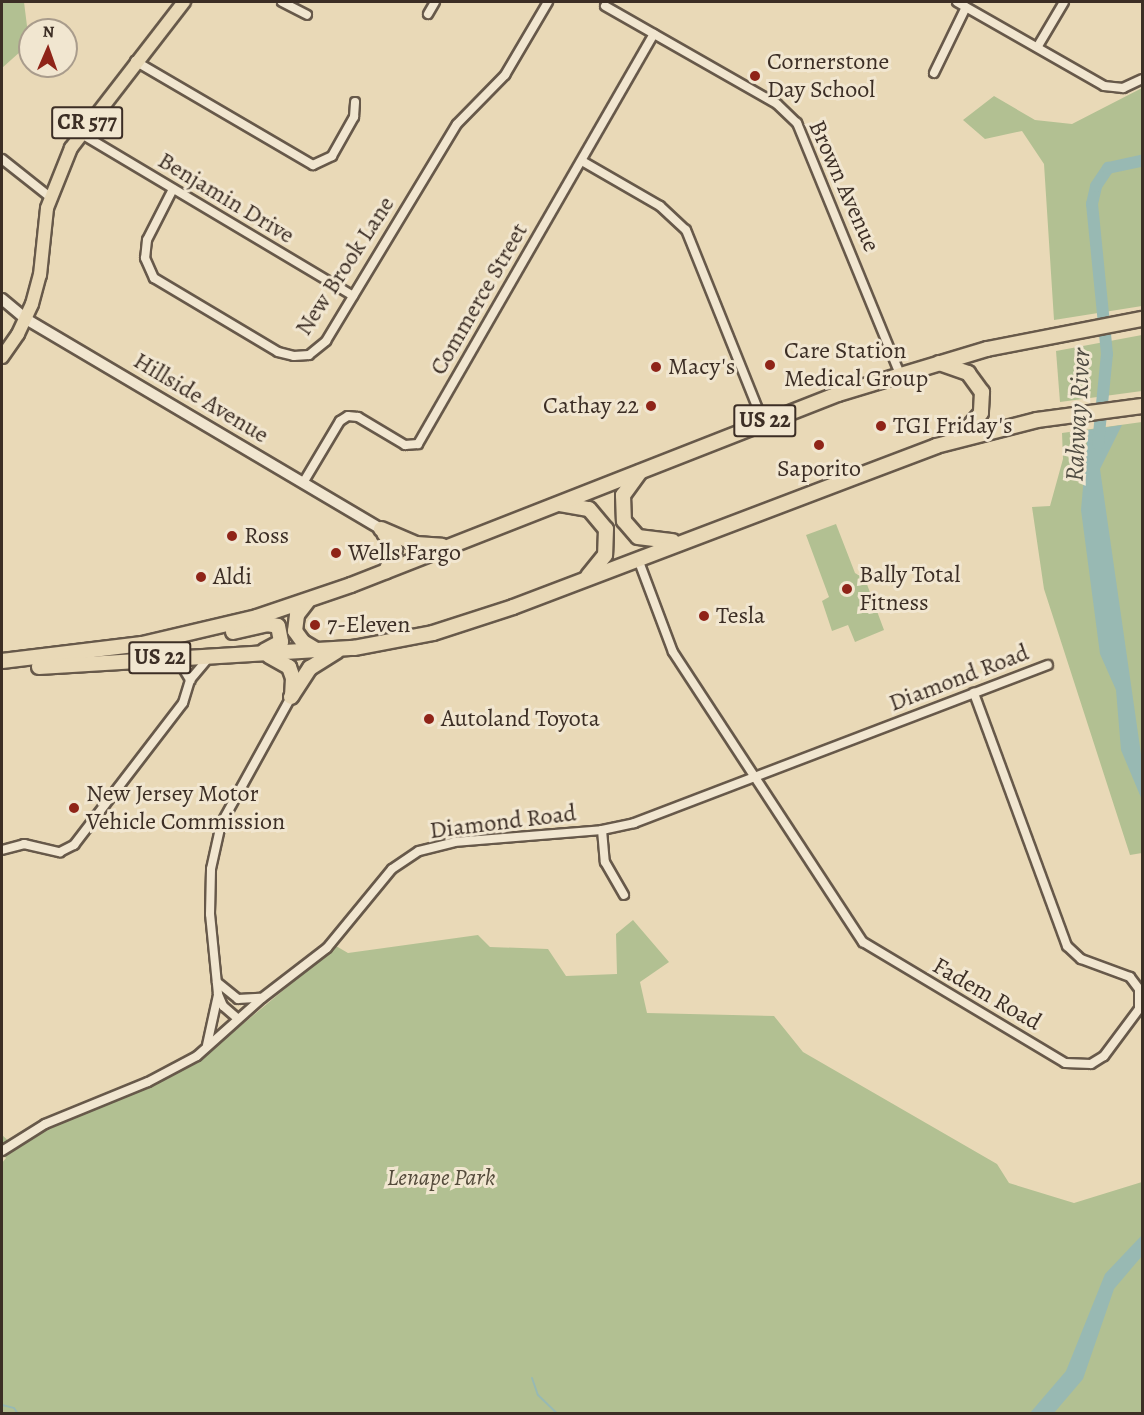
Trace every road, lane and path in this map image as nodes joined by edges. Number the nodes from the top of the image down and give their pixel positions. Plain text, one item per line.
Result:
1 (184, 2) edge
2 (282, 2) edge
3 (435, 2) edge
4 (548, 2) edge
5 (957, 2) edge
6 (1064, 2) edge
7 (605, 6) dead end
8 (966, 7) junction
9 (428, 14) dead end
10 (307, 15) dead end
11 (654, 34) junction
12 (1038, 46) junction
13 (135, 61) junction
14 (934, 73) dead end
15 (1143, 79) edge
16 (355, 102) dead end
17 (80, 133) junction
18 (2, 159) edge
19 (582, 161) junction
20 (173, 189) junction
21 (50, 197) junction
22 (352, 296) junction
23 (2, 299) edge
24 (26, 319) junction
25 (1143, 319) edge
26 (2, 357) edge
27 (937, 363) junction
28 (900, 374) junction
29 (1143, 406) edge
30 (763, 422) junction
31 (957, 440) junction
32 (644, 469) junction
33 (303, 483) junction
34 (556, 504) junction
35 (381, 529) junction
36 (687, 540) junction
37 (450, 545) junction
38 (638, 559) junction
39 (386, 571) junction
40 (584, 580) junction
41 (309, 600) junction
42 (172, 638) junction
43 (341, 649) junction
44 (319, 651) junction
45 (261, 654) junction
46 (210, 656) junction
47 (177, 657) junction
48 (2, 661) edge
49 (1048, 665) dead end
50 (2, 670) edge
51 (190, 680) junction
52 (974, 693) junction
53 (291, 697) junction
54 (754, 778) junction
55 (602, 830) junction
56 (4, 848) edge
57 (2, 856) edge
58 (624, 895) dead end
59 (217, 982) junction
60 (218, 994) junction
61 (262, 998) junction
62 (237, 1018) junction
63 (207, 1047) junction
64 (2, 1151) edge

1 - 13 main road, CR 577
2 - 10 street
3 - 9 street
4 - 22 street, New Brook Lane
5 - 8 street
6 - 12 street
7 - 11 street, Brown Avenue
8 - 12 street
8 - 14 street
11 - 19 street, Commerce Street
11 - 28 street, Brown Avenue
12 - 15 street
13 - 16 street
13 - 17 main road, CR 577
17 - 20 street, Benjamin Drive
17 - 21 main road, CR 577
18 - 21 street
19 - 30 street
19 - 33 street, Commerce Street
20 - 22 street, Benjamin Drive
20 - 22 street, New Brook Lane
21 - 24 main road, CR 577
23 - 24 street, Hillside Avenue
24 - 26 main road, CR 577
24 - 33 street, Hillside Avenue
25 - 27 highway, US 22
27 - 28 highway, US 22
27 - 31 highway
28 - 30 highway, US 22
29 - 31 highway, US 22
30 - 32 highway, US 22
31 - 36 highway, US 22
32 - 34 highway, US 22
32 - 36 highway
33 - 35 street, Hillside Avenue
34 - 37 highway, US 22
34 - 40 highway
35 - 37 highway
35 - 39 highway
36 - 38 highway, US 22
37 - 39 highway, US 22
38 - 40 highway, US 22
38 - 54 street, Fadem Road
39 - 41 highway, US 22
40 - 43 highway, US 22
41 - 42 highway, US 22
41 - 44 highway
42 - 45 highway
42 - 48 highway, US 22
43 - 44 highway, US 22
43 - 53 highway
44 - 45 highway, US 22
45 - 46 highway, US 22
45 - 53 highway
46 - 47 highway, US 22
46 - 51 street
47 - 50 highway, US 22
47 - 51 street
49 - 52 street, Diamond Road
51 - 56 street
52 - 54 street, Diamond Road
52 - 54 street, Fadem Road
53 - 59 street
54 - 55 street, Diamond Road
55 - 58 street
55 - 61 street, Diamond Road
56 - 57 street
59 - 60 street
59 - 61 street
60 - 62 street
60 - 63 street
61 - 62 street, Diamond Road
62 - 63 street, Diamond Road
63 - 64 street, Diamond Road

